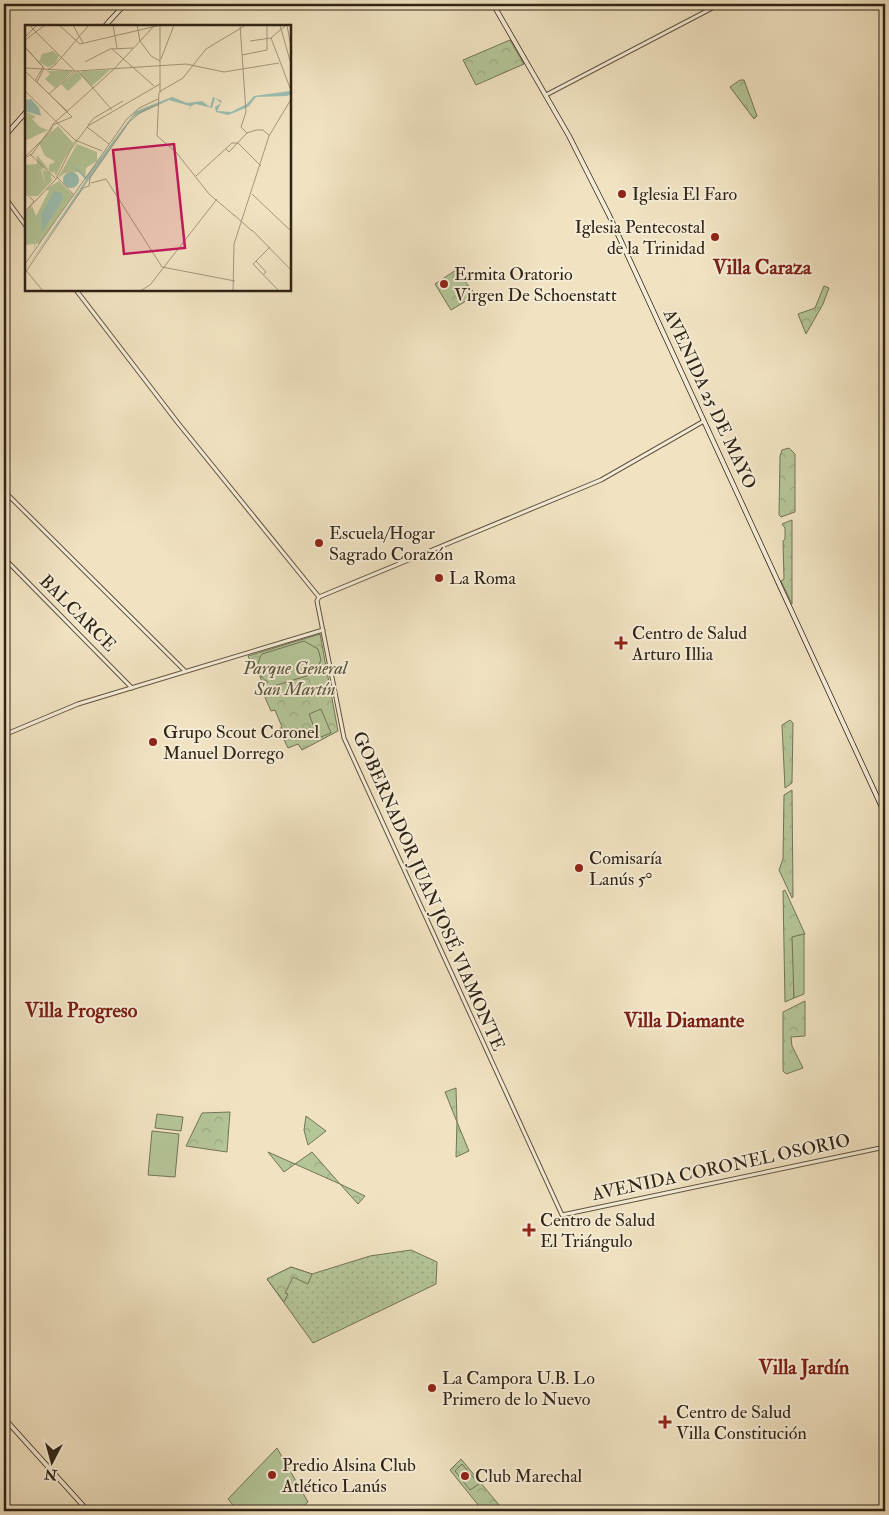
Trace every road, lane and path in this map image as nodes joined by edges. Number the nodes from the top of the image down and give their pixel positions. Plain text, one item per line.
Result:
1 (125, 4) edge
2 (493, 4) edge
3 (720, 4) edge
4 (106, 25) edge
5 (546, 95) junction
6 (25, 113) edge
7 (4, 137) edge
8 (4, 196) edge
9 (25, 225) edge
10 (77, 291) edge
11 (705, 421) junction
12 (4, 490) edge
13 (4, 558) edge
14 (319, 597) junction
15 (323, 630) junction
16 (185, 670) junction
17 (132, 688) junction
18 (4, 735) edge
19 (885, 814) edge
20 (885, 1147) edge
21 (562, 1215) joint
22 (4, 1418) edge
23 (88, 1511) edge

1 - 4 main road
2 - 5 main road, AVENIDA 25 DE MAYO
3 - 5 street
5 - 11 main road, AVENIDA 25 DE MAYO
6 - 7 main road
8 - 9 street
10 - 14 street
11 - 14 street
11 - 19 main road, AVENIDA 25 DE MAYO
12 - 16 street
13 - 17 street, BALCARCE
14 - 15 street, GOBERNADOR JUAN JOSÉ VIAMONTE
15 - 16 street
15 - 21 street, GOBERNADOR JUAN JOSÉ VIAMONTE
16 - 17 street
17 - 18 street
20 - 21 street, AVENIDA CORONEL OSORIO
22 - 23 main road

